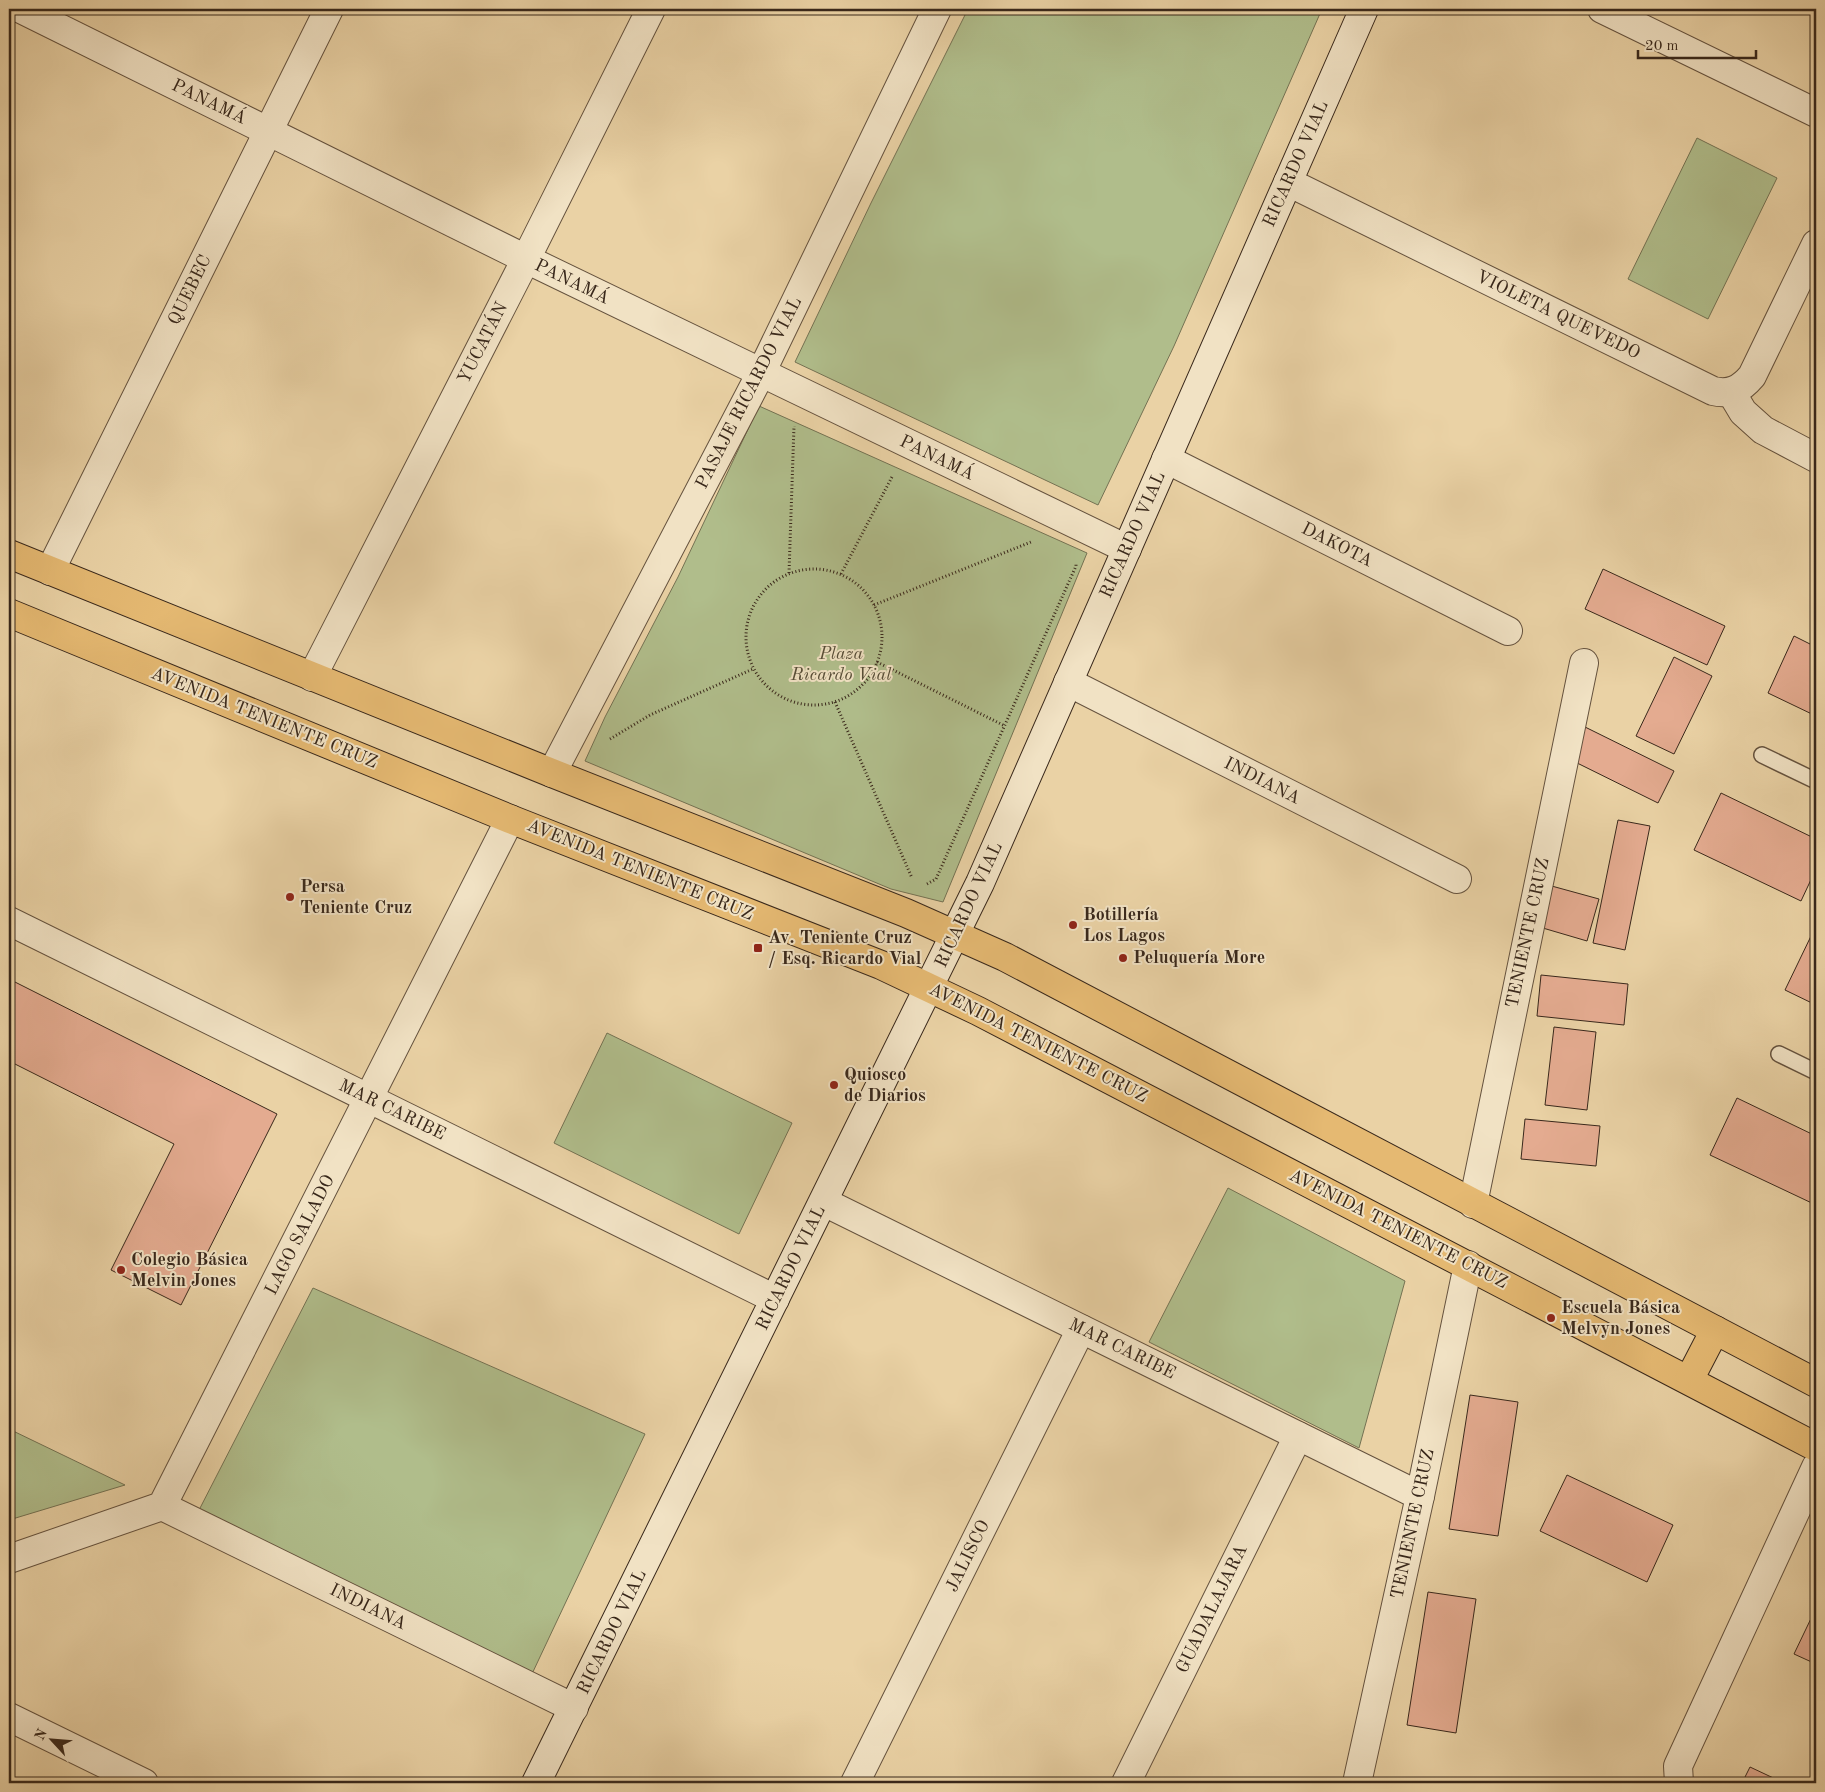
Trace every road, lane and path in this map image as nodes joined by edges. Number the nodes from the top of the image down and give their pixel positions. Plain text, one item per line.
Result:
1 (13, 9) edge
2 (20, 9) edge
3 (329, 9) edge
4 (651, 9) edge
5 (937, 9) edge
6 (1364, 9) edge
7 (1602, 9) edge
8 (9, 18) edge
9 (1816, 113) edge
10 (268, 132) junction
11 (1288, 182) junction
12 (1816, 244) edge
13 (526, 259) junction
14 (761, 373) junction
15 (795, 389) junction
16 (1731, 392) junction
17 (910, 444) junction
18 (1816, 458) edge
19 (1166, 459) junction
20 (1075, 524) junction
21 (1127, 549) junction
22 (11, 561) edge
23 (50, 571) junction
24 (789, 573) junction
25 (841, 574) junction
26 (874, 605) junction
27 (9, 613) edge
28 (1508, 631) dead end
29 (877, 662) junction
30 (1584, 663) dead end
31 (753, 668) junction
32 (312, 677) junction
33 (1068, 682) junction
34 (835, 702) junction
35 (1006, 726) junction
36 (609, 739) dead end
37 (1762, 755) dead end
38 (552, 773) junction
39 (1816, 781) edge
40 (510, 819) junction
41 (1457, 879) dead end
42 (913, 880) dead end
43 (923, 886) dead end
44 (9, 921) edge
45 (956, 934) junction
46 (930, 987) junction
47 (1779, 1054) dead end
48 (1816, 1072) edge
49 (370, 1099) junction
50 (824, 1202) junction
51 (1473, 1204) junction
52 (1468, 1265) junction
53 (775, 1299) junction
54 (1081, 1329) junction
55 (1715, 1330) junction
56 (1688, 1380) junction
57 (1816, 1383) edge
58 (1298, 1436) junction
59 (1816, 1447) edge
60 (1816, 1467) edge
61 (1420, 1496) junction
62 (162, 1506) junction
63 (9, 1559) edge
64 (574, 1708) junction
65 (9, 1717) edge
66 (144, 1783) edge
67 (536, 1783) edge
68 (855, 1783) edge
69 (1126, 1783) edge
70 (1356, 1783) edge
71 (1679, 1783) edge

1 - 8 street
2 - 10 street, PANAMÁ
3 - 10 street, QUEBEC
4 - 13 street, YUCATÁN
5 - 14 street, PASAJE RICARDO VIAL
6 - 11 street, RICARDO VIAL
7 - 9 street
10 - 13 street, PANAMÁ
10 - 23 street, QUEBEC
11 - 16 street, VIOLETA QUEVEDO
11 - 19 street, RICARDO VIAL
12 - 16 street
13 - 14 street, PANAMÁ
13 - 32 street, YUCATÁN
14 - 15 street, PANAMÁ
14 - 38 street, PASAJE RICARDO VIAL
15 - 17 street, PANAMÁ
15 - 24 path
16 - 18 street
17 - 20 street, PANAMÁ
17 - 25 path
19 - 21 street, RICARDO VIAL
19 - 28 street, DAKOTA
20 - 21 street, PANAMÁ
20 - 26 path
20 - 35 path
21 - 33 street, RICARDO VIAL
22 - 23 main road
23 - 32 main road
24 - 25 path
24 - 31 path
25 - 26 path
26 - 29 path
27 - 40 main road, AVENIDA TENIENTE CRUZ
29 - 34 path
29 - 35 path
30 - 51 street, TENIENTE CRUZ
31 - 34 path
31 - 36 path
32 - 38 main road
33 - 41 street, INDIANA
33 - 45 street, RICARDO VIAL
34 - 42 path
35 - 43 path
37 - 39 lane
38 - 45 main road
40 - 46 main road, AVENIDA TENIENTE CRUZ
40 - 49 street, LAGO SALADO
44 - 49 street, MAR CARIBE
45 - 46 street, RICARDO VIAL
45 - 51 main road
46 - 50 street, RICARDO VIAL
46 - 52 main road, AVENIDA TENIENTE CRUZ
47 - 48 lane
49 - 53 street, MAR CARIBE
49 - 62 street, LAGO SALADO
50 - 53 street, RICARDO VIAL
50 - 54 street, MAR CARIBE
51 - 55 main road
52 - 56 main road, AVENIDA TENIENTE CRUZ
52 - 61 street, TENIENTE CRUZ
53 - 64 street, RICARDO VIAL
54 - 58 street, MAR CARIBE
54 - 68 street, JALISCO
55 - 56 main road
55 - 57 main road
56 - 59 main road, AVENIDA TENIENTE CRUZ
58 - 61 street, MAR CARIBE
58 - 69 street, GUADALAJARA
60 - 71 street
61 - 70 street, TENIENTE CRUZ
62 - 63 street
62 - 64 street, INDIANA
64 - 67 street, RICARDO VIAL
65 - 66 street

